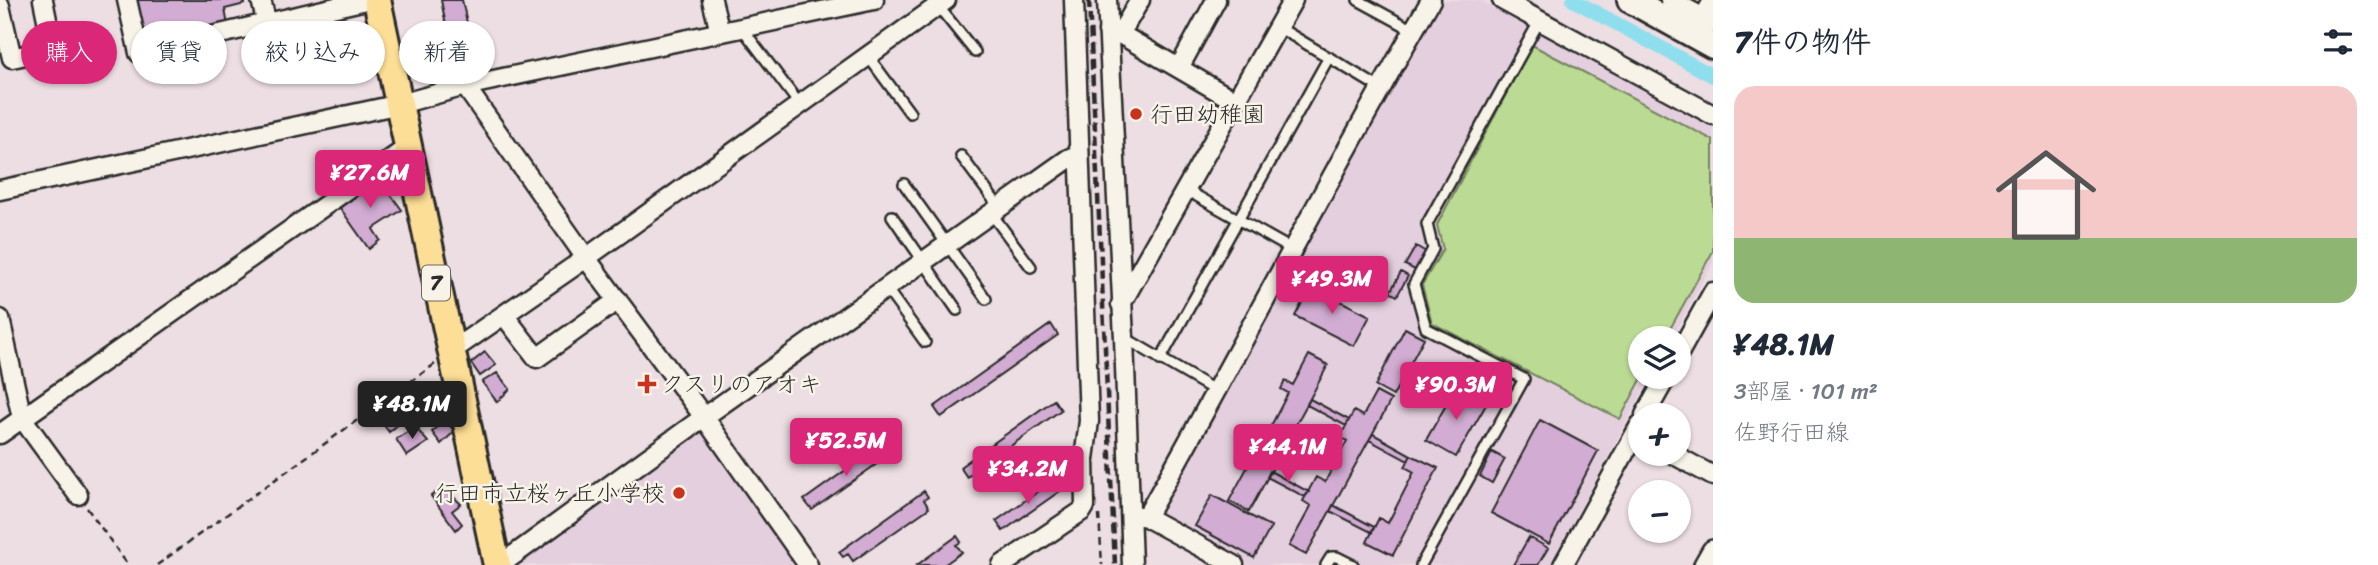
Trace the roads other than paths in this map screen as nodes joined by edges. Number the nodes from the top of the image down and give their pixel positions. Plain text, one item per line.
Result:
1 (43, 0) edge
2 (127, 0) edge
3 (261, 0) edge
4 (366, 0) edge
5 (377, 0) edge
6 (712, 0) edge
7 (874, 0) edge
8 (1074, 0) edge
9 (1107, 0) edge
10 (1140, 0) edge
11 (1216, 0) edge
12 (1293, 0) edge
13 (1358, 0) edge
14 (1431, 0) edge
15 (1502, 0) edge
16 (1630, 0) edge
17 (1670, 0) edge
18 (1713, 1) edge
19 (942, 3) edge
20 (0, 6) edge
21 (1541, 20) junction
22 (1708, 20) edge
23 (266, 21) edge
24 (279, 21) edge
25 (742, 27) junction
26 (1278, 27) junction
27 (241, 30) edge
28 (1413, 30) junction
29 (720, 32) junction
30 (1114, 32) junction
31 (1713, 46) edge
32 (975, 52) dead end
33 (868, 56) junction
34 (1329, 57) junction
35 (1179, 68) junction
36 (465, 86) junction
37 (1380, 88) junction
38 (1235, 101) junction
39 (400, 104) junction
40 (800, 105) junction
41 (909, 113) dead end
42 (1713, 116) edge
43 (408, 146) junction
44 (1079, 154) junction
45 (961, 156) dead end
46 (904, 184) dead end
47 (0, 190) edge
48 (1186, 190) junction
49 (995, 210) junction
50 (892, 216) dead end
51 (1237, 219) junction
52 (948, 244) junction
53 (1293, 250) junction
54 (586, 258) junction
55 (922, 262) junction
56 (1031, 267) dead end
57 (886, 288) junction
58 (1713, 292) edge
59 (986, 299) dead end
60 (618, 300) junction
61 (1121, 304) junction
62 (957, 310) dead end
63 (504, 316) junction
64 (0, 319) edge
65 (1691, 332) edge
66 (1124, 338) junction
67 (925, 342) dead end
68 (450, 352) junction
69 (1160, 360) junction
70 (1217, 392) junction
71 (704, 417) junction
72 (22, 418) junction
73 (0, 434) edge
74 (1628, 450) edge
75 (1691, 464) edge
76 (1713, 476) edge
77 (78, 495) road end
78 (1137, 515) junction
79 (1713, 551) edge
80 (499, 565) edge
81 (808, 565) edge
82 (1002, 565) edge
83 (1132, 565) edge
84 (1234, 565) edge
85 (1326, 565) edge
86 (1353, 565) edge
87 (1421, 565) edge
88 (1563, 565) edge
89 (1705, 565) edge

1 - 20 street
2 - 27 street
3 - 23 street
4 - 24 street
5 - 39 main road, 7
6 - 29 street
7 - 25 street
8 - 44 street
9 - 30 street
10 - 30 street
11 - 35 street
12 - 26 street
13 - 28 lane
14 - 28 street
15 - 21 street
16 - 31 main road
17 - 22 street
18 - 22 street
19 - 32 lane
19 - 33 street
21 - 42 street
21 - 87 lane
25 - 29 street
25 - 40 lane
26 - 34 lane
26 - 38 street
28 - 37 street
29 - 36 street
30 - 35 street
30 - 61 street
33 - 40 street
33 - 41 lane
34 - 37 lane
34 - 51 lane
35 - 38 street
36 - 39 street
36 - 54 street
37 - 53 street
38 - 48 street
39 - 43 main road, 7
39 - 47 street
40 - 54 street
43 - 68 main road, 7
43 - 72 street
44 - 49 street
44 - 82 street
45 - 49 lane
46 - 52 lane
48 - 51 lane
48 - 61 street
49 - 52 street
49 - 56 lane
50 - 55 lane
51 - 53 lane
51 - 69 lane
52 - 55 street
52 - 59 lane
53 - 70 street
54 - 60 street
54 - 63 street
55 - 57 street
55 - 62 lane
57 - 67 lane
57 - 71 street
58 - 65 street
60 - 63 street
60 - 71 street
61 - 66 street
63 - 68 street
64 - 72 street
66 - 69 lane
66 - 78 street
68 - 80 main road, 7
69 - 70 lane
70 - 78 street
71 - 80 street
71 - 81 street
72 - 73 street
72 - 77 street
74 - 88 street
75 - 76 street
78 - 83 street
78 - 84 street
79 - 89 street
85 - 86 lane

